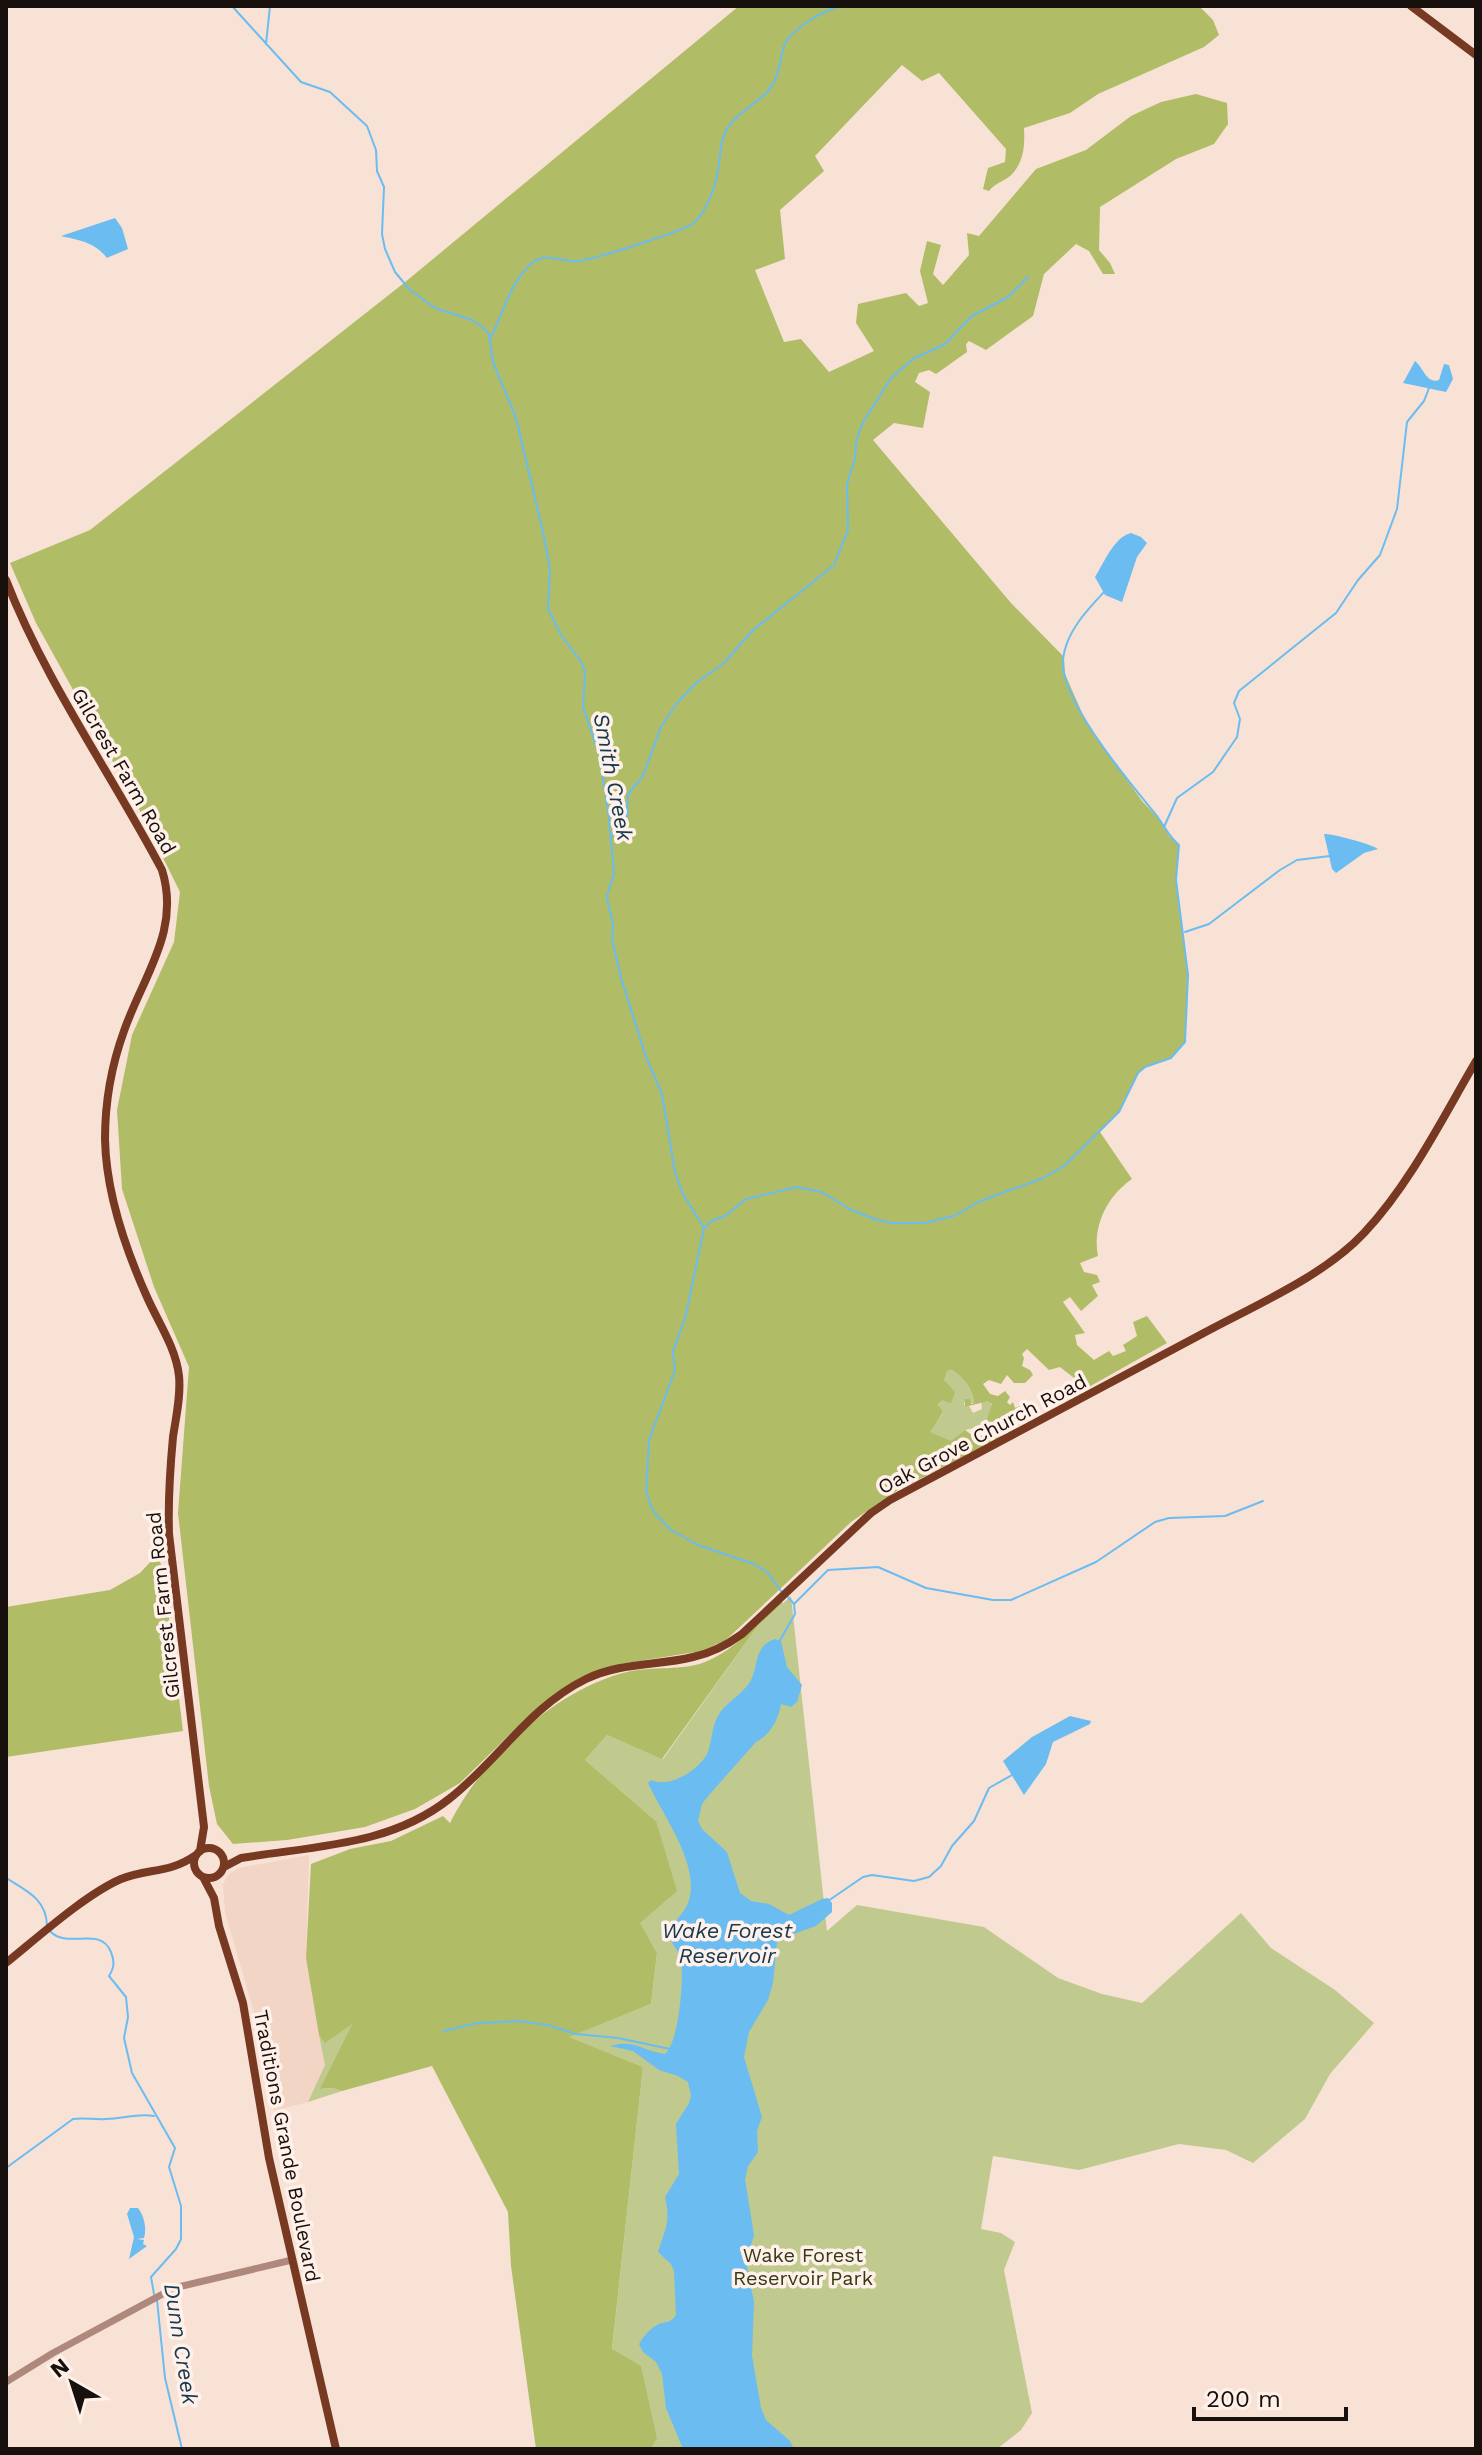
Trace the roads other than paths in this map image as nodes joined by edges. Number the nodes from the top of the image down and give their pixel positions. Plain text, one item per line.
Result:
1 (1411, 6) edge
2 (1476, 55) edge
3 (6, 580) edge
4 (1476, 1061) edge
5 (204, 1827) junction
6 (219, 1851) junction
7 (198, 1853) junction
8 (241, 1858) junction
9 (174, 1868) junction
10 (222, 1870) junction
11 (201, 1875) junction
12 (214, 1898) junction
13 (6, 1963) edge
14 (292, 2260) junction
15 (6, 2382) edge
16 (336, 2449) edge

1 - 2 main road
3 - 5 main road, Gilcrest Farm Road
4 - 8 main road, Oak Grove Church Road
5 - 6 main road, Gilcrest Farm Road
5 - 7 main road, Gilcrest Farm Road
6 - 7 main road
6 - 8 main road, Oak Grove Church Road
6 - 10 main road
7 - 9 main road
7 - 11 main road
8 - 10 main road, Oak Grove Church Road
9 - 11 main road
9 - 13 main road
10 - 11 main road
10 - 12 main road, Traditions Grande Boulevard
11 - 12 main road, Traditions Grande Boulevard
12 - 14 main road, Traditions Grande Boulevard
14 - 15 street
14 - 16 main road, Traditions Grande Boulevard

